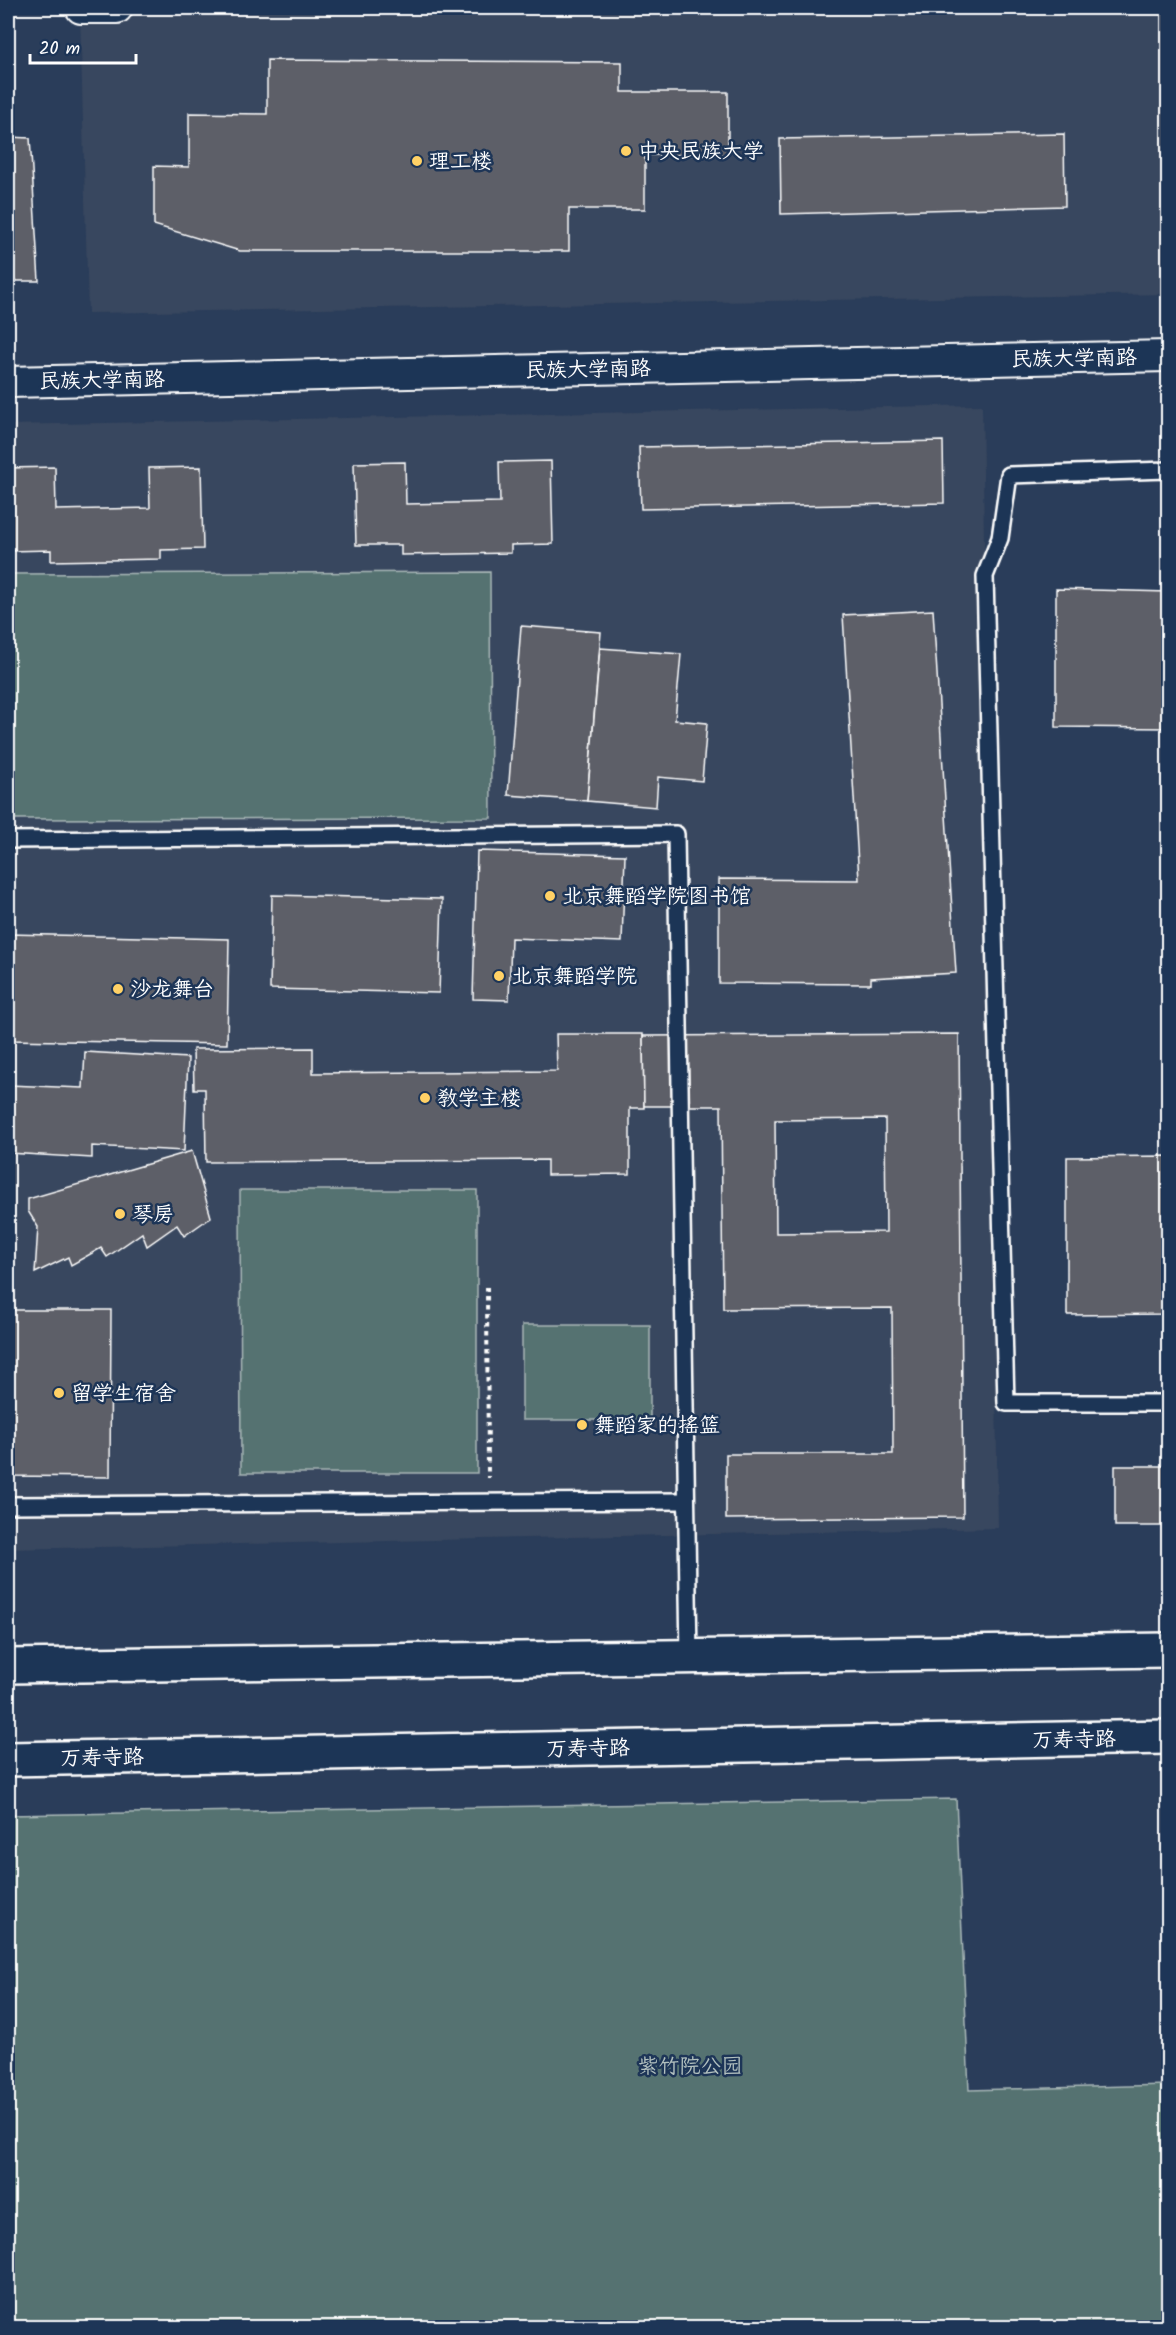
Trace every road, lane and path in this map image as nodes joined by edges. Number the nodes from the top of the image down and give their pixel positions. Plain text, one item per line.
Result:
1 (81, 8) edge
2 (117, 8) edge
3 (1168, 356) edge
4 (8, 382) edge
5 (1168, 470) edge
6 (8, 840) edge
7 (487, 1287) dead end
8 (1168, 1403) edge
9 (686, 1501) junction
10 (488, 1503) junction
11 (8, 1505) edge
12 (1168, 1650) edge
13 (688, 1657) junction
14 (8, 1666) edge
15 (1168, 1737) edge
16 (8, 1759) edge

1 - 2 street
3 - 4 street, 民族大学南路
5 - 8 lane
6 - 9 lane
7 - 10 path
9 - 10 lane
9 - 13 lane
10 - 11 lane
12 - 13 street
13 - 14 street
15 - 16 street, 万寿寺路

